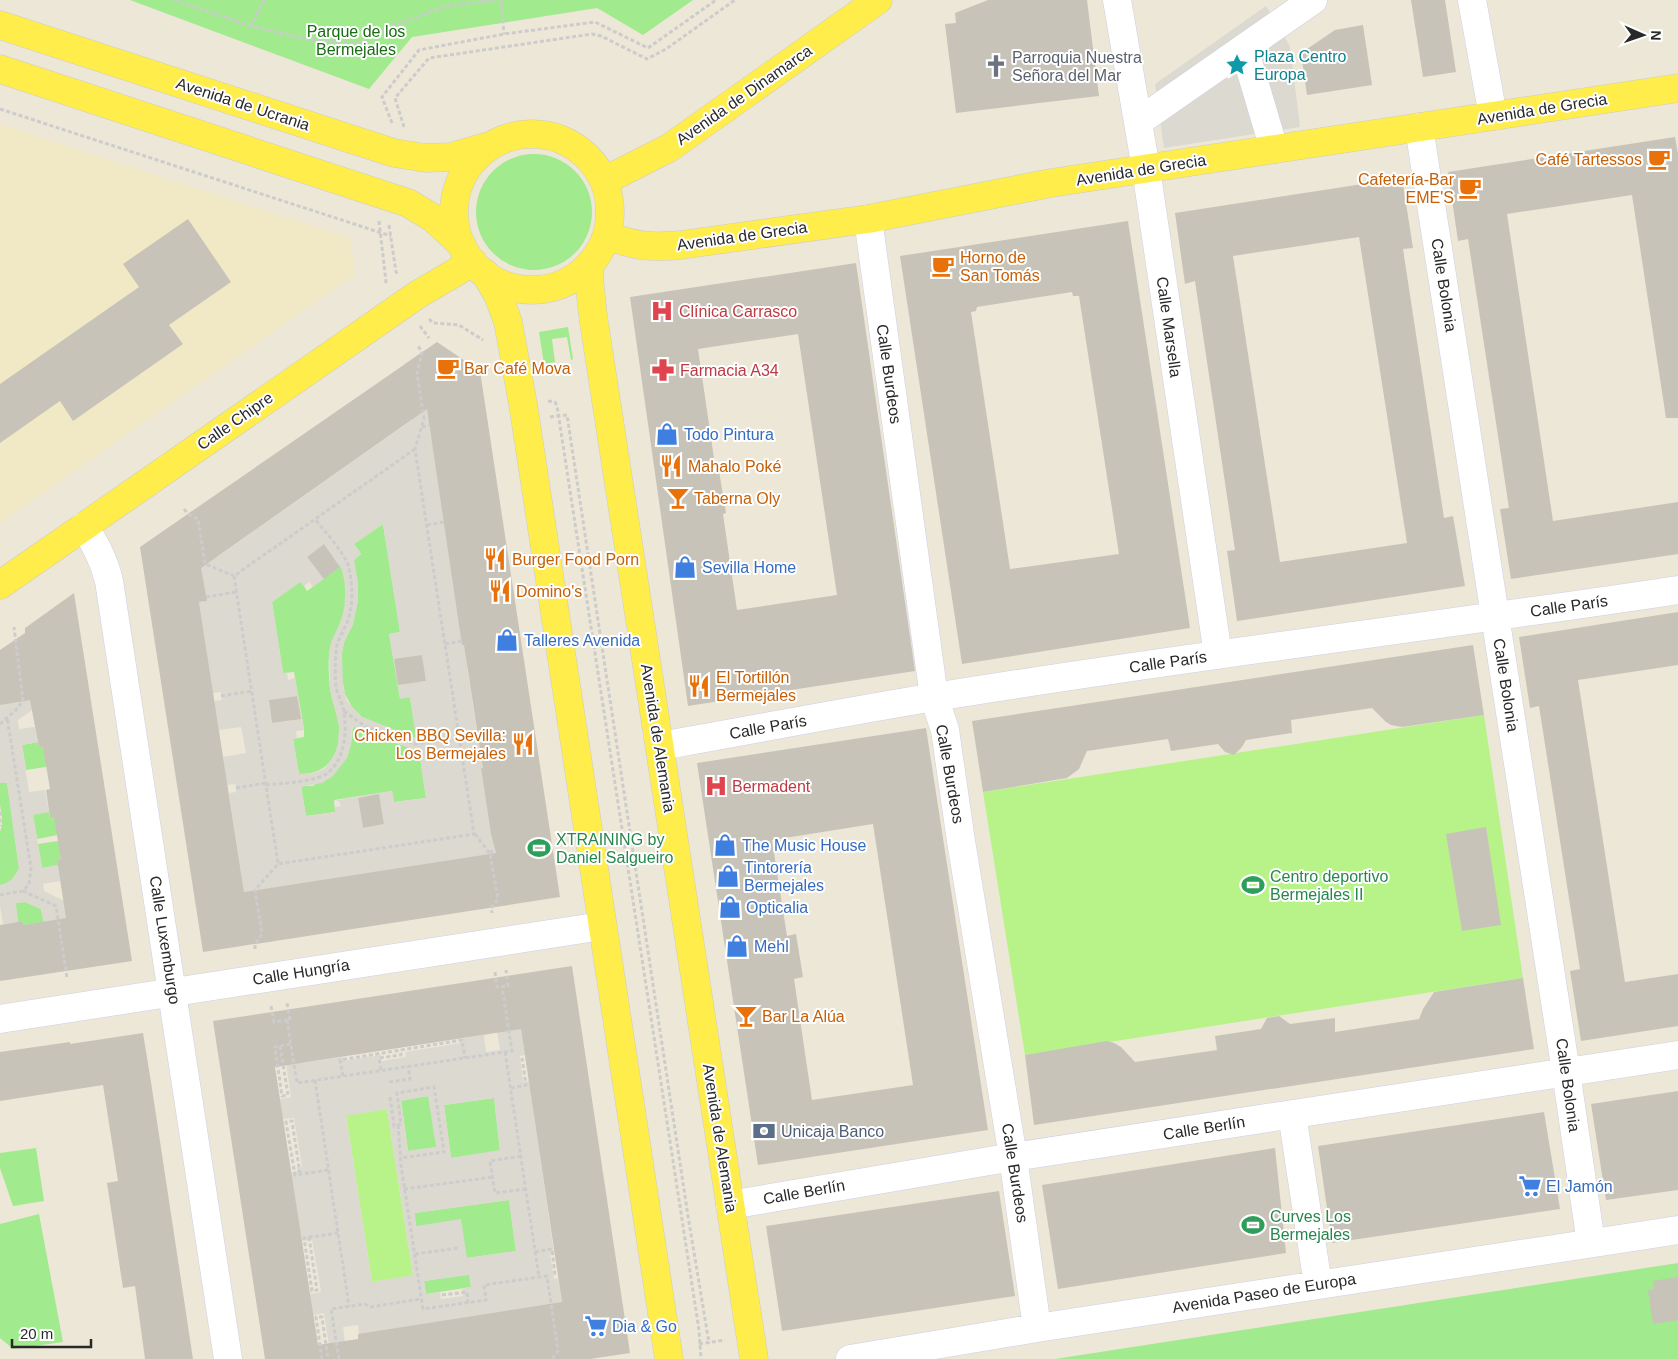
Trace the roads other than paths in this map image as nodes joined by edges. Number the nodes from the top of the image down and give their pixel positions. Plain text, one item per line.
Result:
1 (878, 0) edge
2 (1117, 0) edge
3 (1312, 0) edge
4 (1472, 0) edge
5 (0, 25) edge
6 (1244, 48) junction
7 (0, 69) edge
8 (1678, 88) edge
9 (1493, 116) junction
10 (1138, 122) junction
11 (1419, 127) junction
12 (489, 146) junction
13 (1274, 150) junction
14 (1146, 169) junction
15 (604, 181) junction
16 (868, 219) junction
17 (607, 236) junction
18 (473, 260) junction
19 (590, 264) junction
20 (84, 526) junction
21 (0, 585) edge
22 (1678, 590) edge
23 (1495, 617) junction
24 (1218, 655) junction
25 (934, 697) junction
26 (660, 746) junction
27 (602, 926) junction
28 (173, 992) junction
29 (0, 1019) edge
30 (1678, 1054) edge
31 (1566, 1072) junction
32 (1292, 1114) junction
33 (1013, 1157) junction
34 (730, 1205) junction
35 (1678, 1230) edge
36 (1591, 1243) junction
37 (1318, 1285) junction
38 (1037, 1328) junction
39 (228, 1359) edge
40 (669, 1359) edge
41 (754, 1359) edge
42 (850, 1359) edge

1 - 15 main road, Avenida de Dinamarca
2 - 10 street, Calle Marsella
3 - 6 street
4 - 9 street
5 - 12 main road, Avenida de Ucrania
6 - 10 street
6 - 13 street
7 - 18 main road
8 - 9 main road, Avenida de Grecia
9 - 11 main road, Avenida de Grecia
10 - 14 street, Calle Marsella
11 - 13 main road, Avenida de Grecia
11 - 23 street, Calle Bolonia
12 - 15 main road
12 - 18 main road
13 - 14 main road, Avenida de Grecia
14 - 16 main road, Avenida de Grecia
14 - 24 street, Calle Marsella
15 - 17 main road
16 - 17 main road, Avenida de Grecia
16 - 25 street, Calle Burdeos
17 - 19 main road
18 - 19 main road
18 - 20 main road, Calle Chipre
18 - 27 main road
19 - 26 main road, Avenida de Alemania
20 - 21 main road, Calle Chipre
20 - 28 street, Calle Luxemburgo
22 - 23 street, Calle París
23 - 24 street, Calle París
23 - 31 street, Calle Bolonia
24 - 25 street, Calle París
25 - 26 street, Calle París
25 - 33 street, Calle Burdeos
26 - 34 main road, Avenida de Alemania
27 - 28 street, Calle Hungría
27 - 40 main road
28 - 29 street, Calle Hungría
28 - 39 street, Calle Luxemburgo
30 - 31 street, Calle Berlín
31 - 32 street, Calle Berlín
31 - 36 street, Calle Bolonia
32 - 33 street, Calle Berlín
32 - 37 street
33 - 34 street, Calle Berlín
33 - 38 street, Calle Burdeos
34 - 41 main road, Avenida de Alemania
35 - 36 street, Avenida Paseo de Europa
36 - 37 street, Avenida Paseo de Europa
37 - 38 street, Avenida Paseo de Europa
38 - 42 street, Avenida Paseo de Europa

